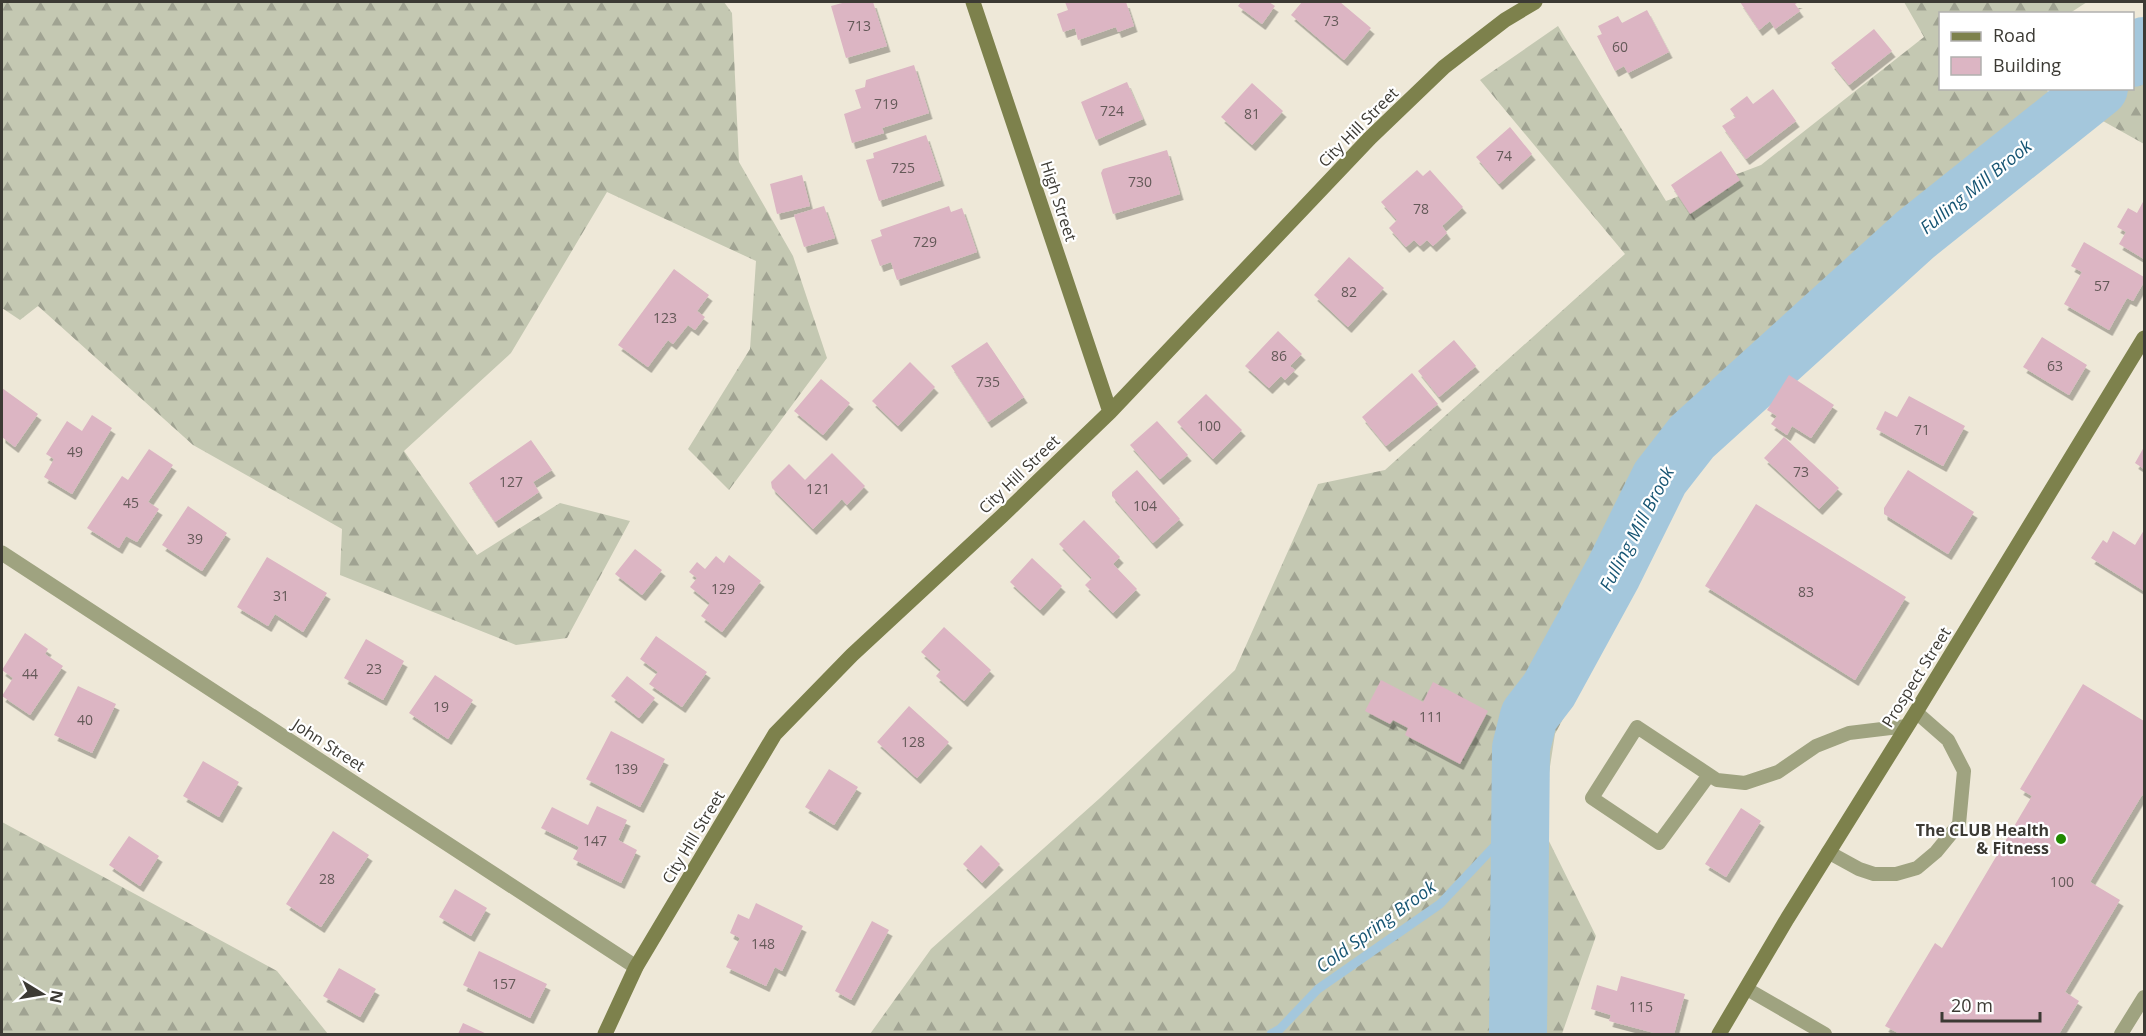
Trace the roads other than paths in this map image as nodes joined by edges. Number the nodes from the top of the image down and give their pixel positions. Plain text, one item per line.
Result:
1 (974, 2) edge
2 (1535, 2) edge
3 (2145, 338) edge
4 (1110, 412) junction
5 (2, 553) edge
6 (1916, 712) junction
7 (1907, 726) junction
8 (1709, 775) junction
9 (1828, 852) junction
10 (636, 967) junction
11 (1747, 989) junction
12 (2145, 997) edge
13 (605, 1035) edge
14 (1719, 1035) edge
15 (1825, 1035) edge
16 (2121, 1035) edge

1 - 4 street, High Street
2 - 4 street, City Hill Street
3 - 6 street, Prospect Street
4 - 10 street, City Hill Street
5 - 10 street, John Street
6 - 7 street, Prospect Street
6 - 9 lane
7 - 8 lane
7 - 9 street, Prospect Street
8 - 8 lane
9 - 11 street, Prospect Street
10 - 13 street, City Hill Street
11 - 14 street, Prospect Street
11 - 15 lane
12 - 16 lane

